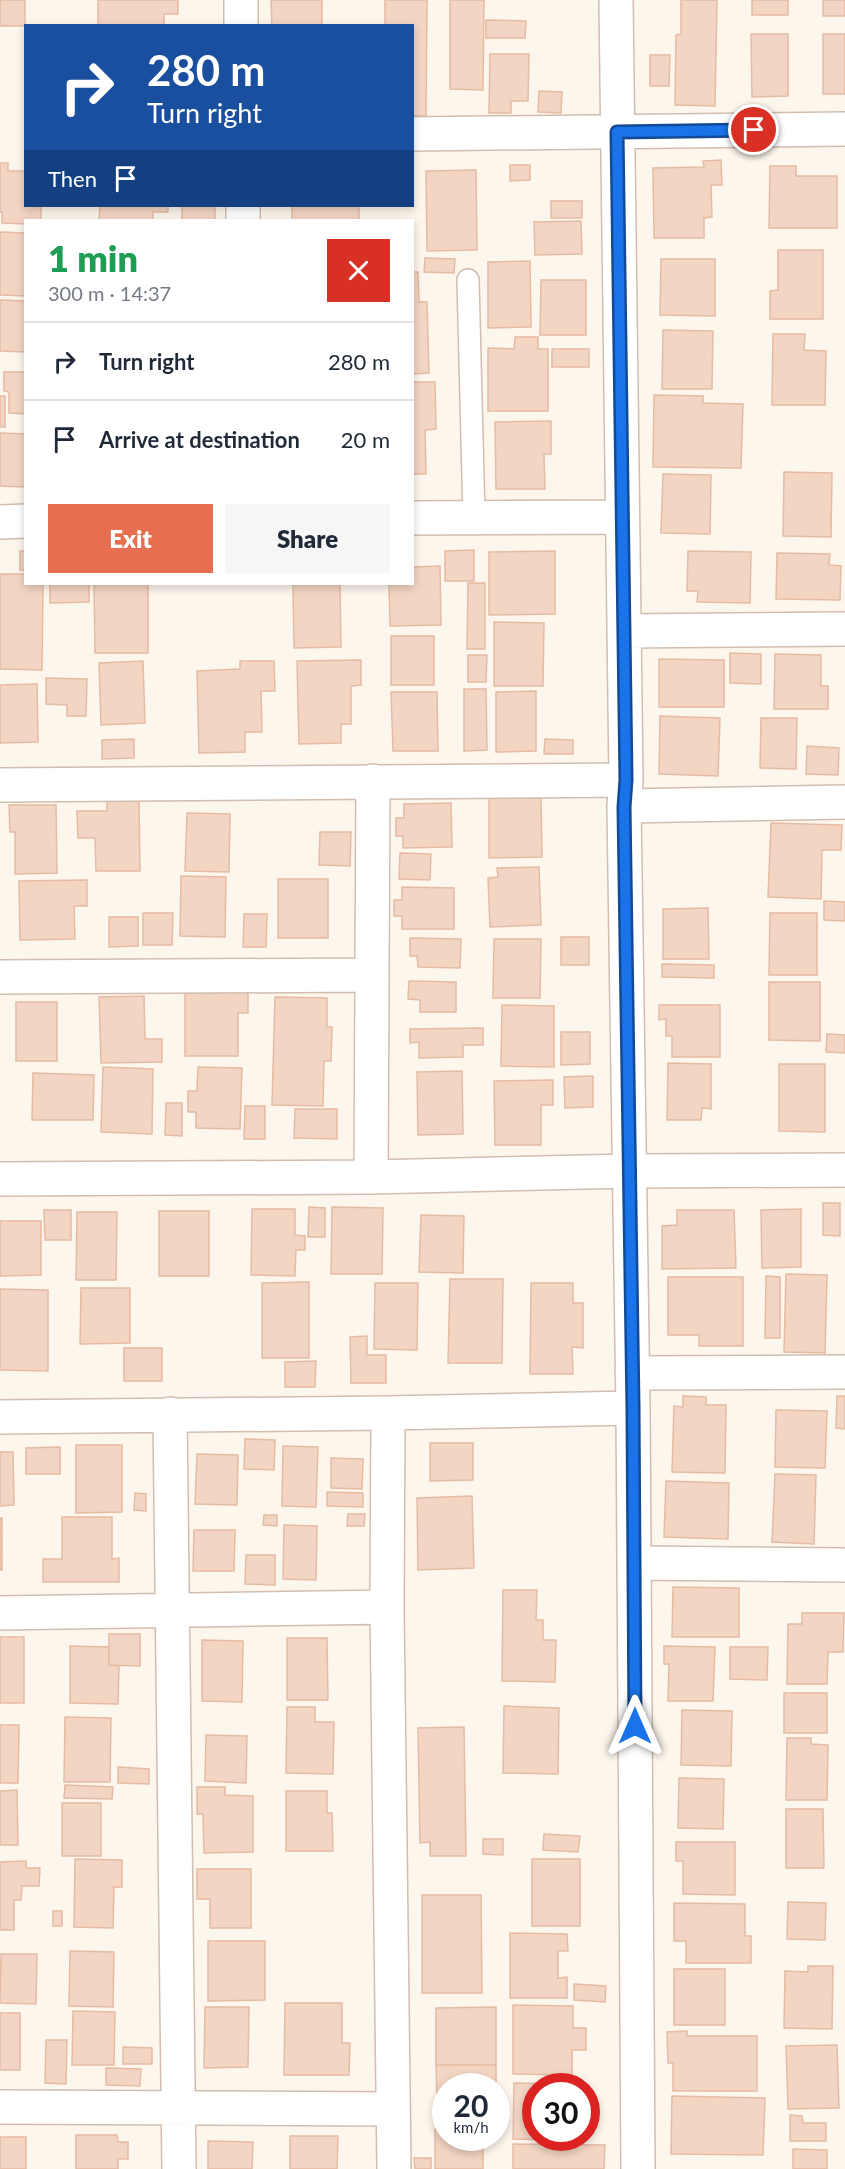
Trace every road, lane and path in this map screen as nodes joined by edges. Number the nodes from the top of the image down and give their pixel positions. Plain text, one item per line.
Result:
1 (241, 0) edge
2 (616, 0) edge
3 (241, 24) edge
4 (845, 129) edge
5 (617, 132) junction
6 (414, 134) edge
7 (468, 280) dead end
8 (621, 517) junction
9 (414, 518) edge
10 (474, 518) junction
11 (24, 521) edge
12 (0, 522) edge
13 (845, 629) edge
14 (624, 632) junction
15 (373, 781) junction
16 (0, 785) edge
17 (625, 793) junction
18 (845, 802) edge
19 (371, 975) junction
20 (0, 977) edge
21 (845, 1170) edge
22 (629, 1171) junction
23 (371, 1177) junction
24 (0, 1179) edge
25 (845, 1372) edge
26 (632, 1373) junction
27 (633, 1408) junction
28 (170, 1413) junction
29 (388, 1413) junction
30 (0, 1417) edge
31 (633, 1563) junction
32 (845, 1565) edge
33 (387, 1607) junction
34 (171, 1611) junction
35 (0, 1613) edge
36 (0, 2107) edge
37 (177, 2108) junction
38 (393, 2109) junction
39 (179, 2169) edge
40 (394, 2169) edge
41 (638, 2169) edge

1 - 3 street
2 - 5 street
4 - 5 street
5 - 6 street
5 - 8 street
7 - 10 lane
8 - 10 street
8 - 14 street
9 - 10 street
11 - 12 street
13 - 14 street
14 - 17 street
15 - 16 street
15 - 17 street
15 - 19 street
17 - 18 street
17 - 22 street
19 - 20 street
19 - 23 street
21 - 22 street
22 - 23 street
22 - 26 street
23 - 24 street
25 - 26 street
26 - 27 street
27 - 29 street
27 - 31 street
28 - 29 street
28 - 30 street
28 - 34 street
29 - 33 street
31 - 32 street
31 - 41 street
33 - 34 street
33 - 38 street
34 - 35 street
34 - 37 street
36 - 37 street
37 - 38 street
37 - 39 street
38 - 40 street

